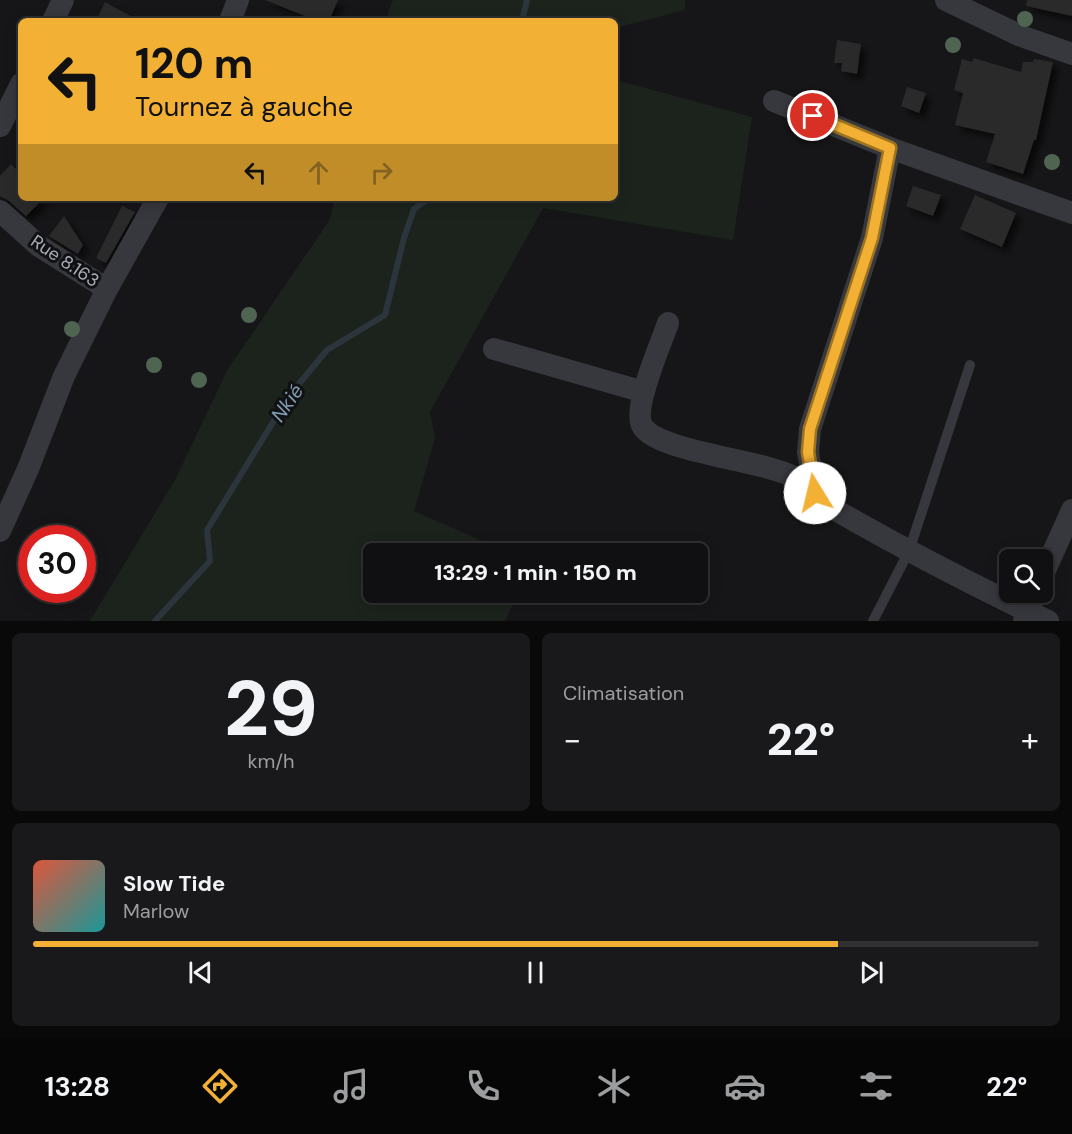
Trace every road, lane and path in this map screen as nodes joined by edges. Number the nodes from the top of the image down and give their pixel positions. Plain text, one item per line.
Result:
1 (63, 0) edge
2 (238, 0) edge
3 (946, 0) edge
4 (54, 18) edge
5 (231, 18) edge
6 (1072, 54) edge
7 (18, 90) edge
8 (774, 100) dead end
9 (0, 126) edge
10 (890, 148) junction
11 (156, 201) edge
12 (0, 211) edge
13 (1072, 213) edge
14 (107, 289) junction
15 (668, 323) dead end
16 (494, 349) dead end
17 (970, 365) dead end
18 (644, 392) junction
19 (815, 493) junction
20 (1072, 510) edge
21 (0, 531) edge
22 (909, 551) junction
23 (1053, 552) edge
24 (1029, 608) edge
25 (873, 621) edge
26 (1048, 621) edge

1 - 4 street
2 - 5 street
3 - 6 street
7 - 9 street
8 - 10 street
10 - 13 street
10 - 19 street
11 - 14 street, Rue 8.163
12 - 14 street, Rue 8.163
14 - 21 street
15 - 18 street
16 - 18 street
17 - 22 lane
18 - 19 street
19 - 22 street
20 - 23 street
22 - 24 street
22 - 25 lane
24 - 26 street

